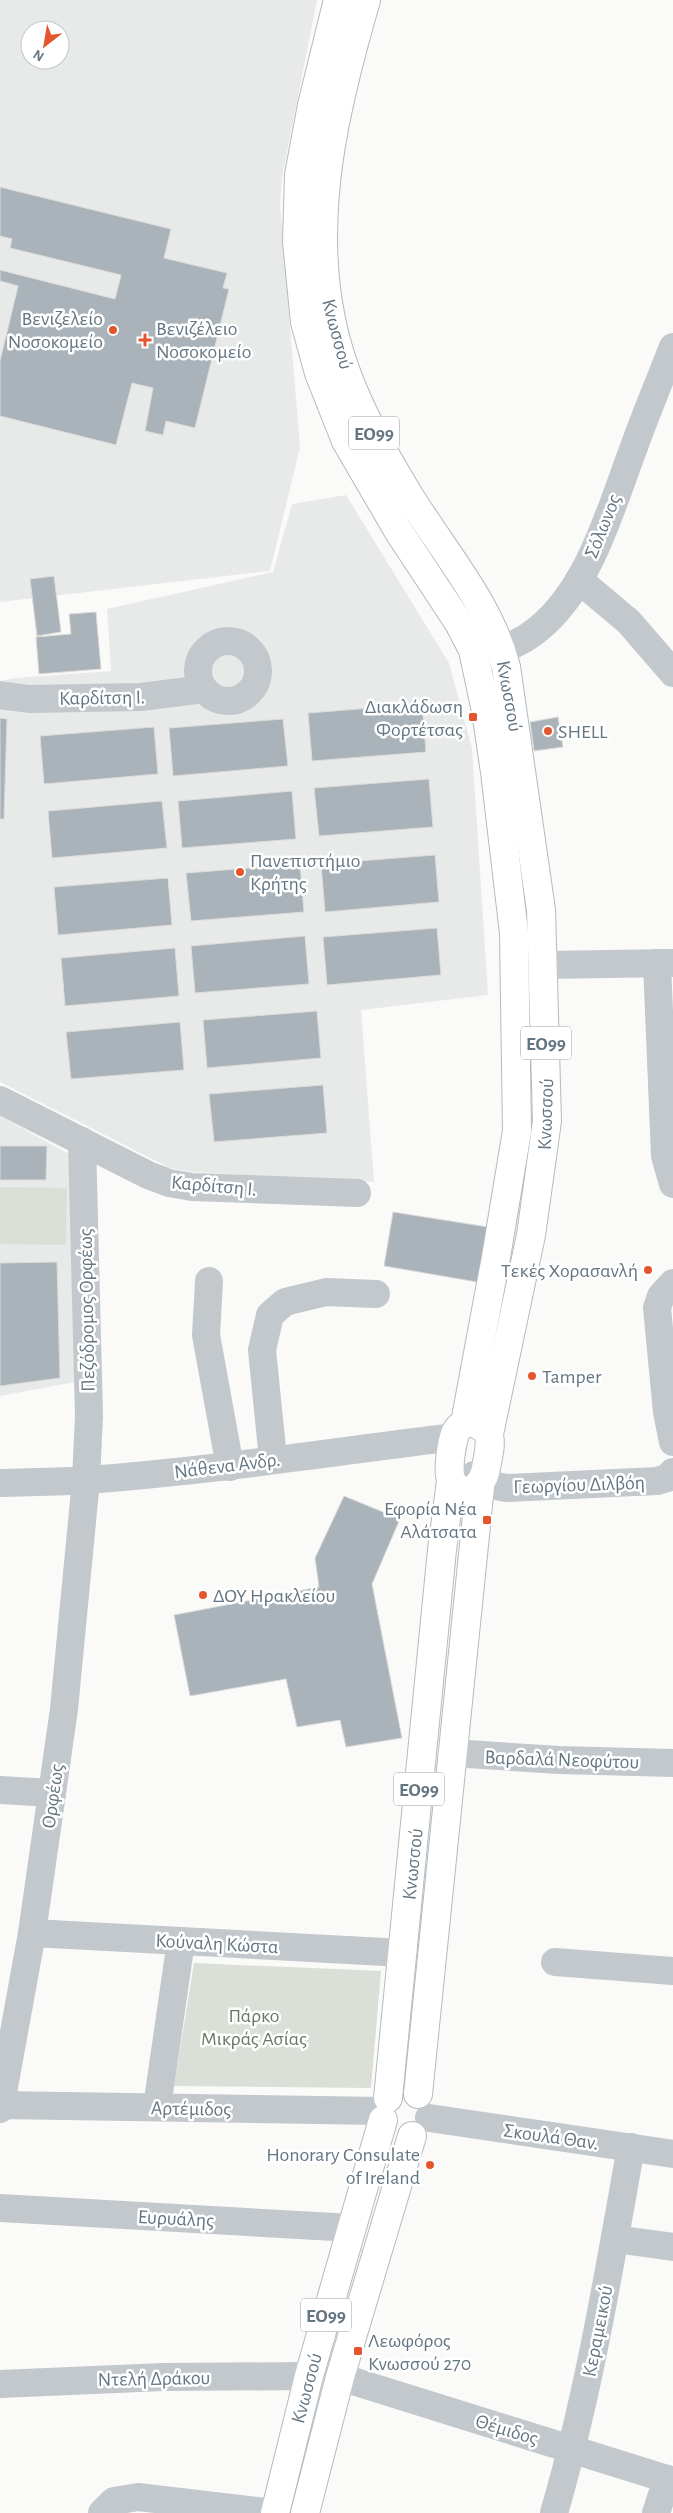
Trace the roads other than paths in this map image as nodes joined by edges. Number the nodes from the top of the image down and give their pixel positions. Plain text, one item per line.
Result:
1 (338, 0) edge
2 (366, 0) edge
3 (311, 189) junction
4 (673, 347) edge
5 (579, 580) junction
6 (502, 650) junction
7 (475, 658) junction
8 (673, 673) edge
9 (204, 689) junction
10 (0, 695) edge
11 (665, 963) edge
12 (544, 965) junction
13 (0, 1100) edge
14 (82, 1140) junction
15 (673, 1184) edge
16 (358, 1193) dead end
17 (209, 1281) dead end
18 (673, 1283) edge
19 (376, 1294) dead end
20 (469, 1431) junction
21 (673, 1442) edge
22 (273, 1459) junction
23 (230, 1466) junction
24 (673, 1472) edge
25 (86, 1480) junction
26 (472, 1481) junction
27 (0, 1483) edge
28 (452, 1754) junction
29 (673, 1763) edge
30 (0, 1790) edge
31 (52, 1793) junction
32 (32, 1933) junction
33 (181, 1941) junction
34 (403, 1953) junction
35 (556, 1962) dead end
36 (673, 1971) edge
37 (418, 2094) junction
38 (0, 2106) edge
39 (157, 2107) junction
40 (384, 2110) junction
41 (421, 2127) junction
42 (631, 2147) junction
43 (673, 2154) edge
44 (0, 2208) edge
45 (352, 2228) junction
46 (615, 2239) junction
47 (673, 2247) edge
48 (309, 2376) junction
49 (340, 2377) junction
50 (0, 2384) edge
51 (573, 2450) junction
52 (670, 2480) edge
53 (102, 2513) edge
54 (275, 2513) edge
55 (305, 2513) edge
56 (554, 2513) edge
57 (656, 2513) edge

1 - 3 main road, Κνωσσού / ΕΟ99
2 - 3 main road, Κνωσσού / ΕΟ99
3 - 6 main road, Κνωσσού / ΕΟ99
3 - 7 main road, Κνωσσού / ΕΟ99
4 - 5 street, Σόλωνος
5 - 6 street, Σόλωνος
5 - 8 street
6 - 7 street, Σόλωνος
6 - 12 main road, Κνωσσού / ΕΟ99
7 - 20 main road, Κνωσσού / ΕΟ99
9 - 9 street
9 - 10 street, Καρδίτση Ι.
11 - 12 street
11 - 15 street
12 - 20 main road, Κνωσσού / ΕΟ99
13 - 14 street, Καρδίτση Ι.
14 - 16 street, Καρδίτση Ι.
14 - 25 street, Πεζόδρομος Ορφέως
17 - 23 street
18 - 21 street
19 - 22 street
20 - 22 street, Νάθενα Ανδρ.
20 - 26 main road, ΕΟ99
20 - 26 main road, ΕΟ99
22 - 23 street, Νάθενα Ανδρ.
23 - 25 street, Νάθενα Ανδρ.
24 - 26 street, Γεωργίου Διλβόη
25 - 27 street, Νάθενα Ανδρ.
25 - 31 street, Ορφέως
26 - 28 main road, Κνωσσού / ΕΟ99
26 - 34 main road, Κνωσσού / ΕΟ99
28 - 29 street, Βαρδαλά Νεοφύτου
28 - 37 main road, Κνωσσού / ΕΟ99
30 - 31 street
31 - 32 street, Ορφέως
32 - 33 street, Κούναλη Κώστα
32 - 38 street, Ορφέως
33 - 34 street, Κούναλη Κώστα
33 - 39 street
34 - 40 main road, Κνωσσού / ΕΟ99
35 - 36 street
37 - 40 main road
37 - 41 main road
38 - 39 street, Αρτέμιδος
39 - 40 street, Αρτέμιδος
40 - 41 main road
40 - 45 main road, Κνωσσού / ΕΟ99
41 - 42 street, Σκουλά Θαν.
41 - 49 main road, Κνωσσού / ΕΟ99
42 - 43 street, Σκουλά Θαν.
42 - 46 street, Κεραμεικού
44 - 45 street, Ευρυάλης
45 - 48 main road, Κνωσσού / ΕΟ99
46 - 47 street
46 - 51 street, Κεραμεικού
48 - 50 street, Ντελή Δράκου
48 - 54 main road, Κνωσσού / ΕΟ99
49 - 51 street, Θέμιδος
49 - 55 main road, Κνωσσού / ΕΟ99
51 - 52 street, Θέμιδος
51 - 56 street, Κεραμεικού
52 - 57 street
53 - 54 street

